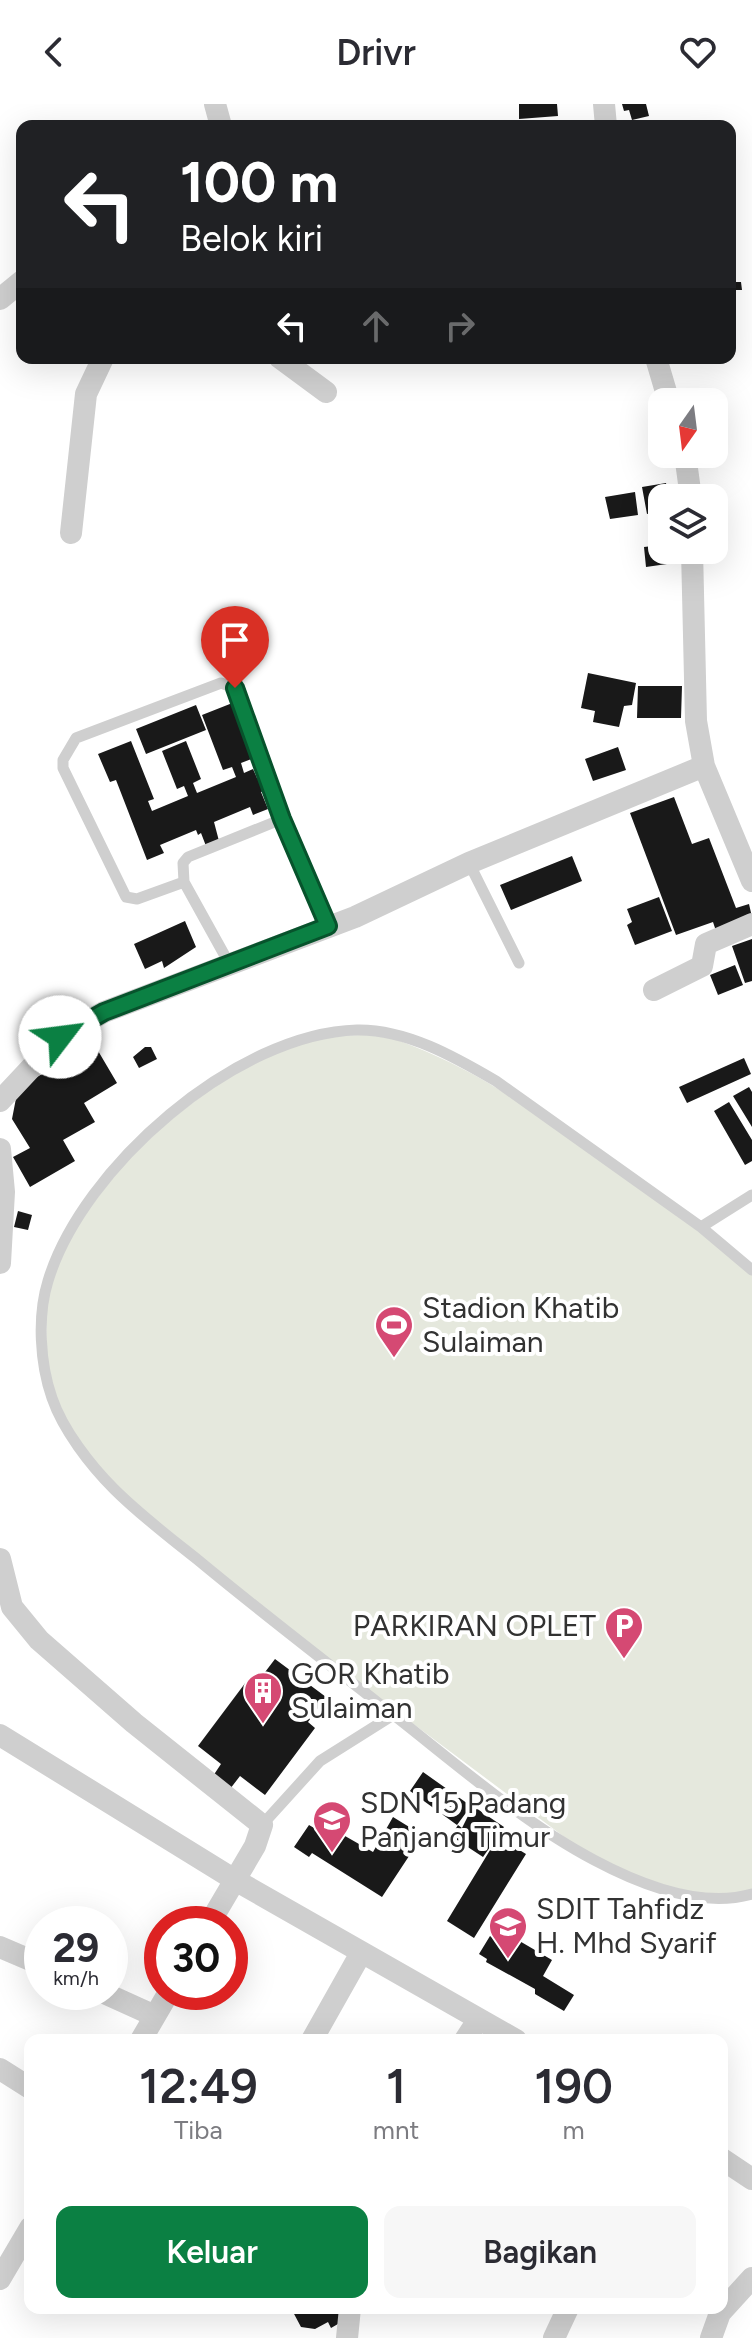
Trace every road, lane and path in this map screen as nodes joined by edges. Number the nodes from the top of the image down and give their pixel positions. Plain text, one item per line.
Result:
1 (100, 364) edge
2 (288, 364) edge
3 (658, 364) edge
4 (665, 388) edge
5 (326, 392) dead end
6 (71, 533) dead end
7 (692, 564) edge
8 (704, 766) junction
9 (282, 819) junction
10 (469, 863) junction
11 (752, 881) edge
12 (184, 882) junction
13 (752, 924) edge
14 (328, 926) junction
15 (519, 963) dead end
16 (230, 965) junction
17 (654, 990) dead end
18 (0, 1101) edge
19 (0, 1149) edge
20 (752, 1195) edge
21 (701, 1227) junction
22 (0, 1263) edge
23 (752, 1270) edge
24 (0, 1559) edge
25 (393, 1715) junction
26 (0, 1735) edge
27 (262, 1825) junction
28 (235, 1880) junction
29 (752, 1894) edge
30 (220, 1906) edge
31 (0, 1947) edge
32 (361, 1953) junction
33 (24, 1957) edge
34 (128, 2004) edge
35 (158, 2010) edge
36 (155, 2016) junction
37 (478, 2020) junction
38 (144, 2034) edge
39 (315, 2034) edge
40 (469, 2034) edge
41 (505, 2034) edge
42 (0, 2069) edge
43 (24, 2084) edge
44 (728, 2163) edge
45 (752, 2179) edge
46 (24, 2238) edge
47 (752, 2278) edge
48 (0, 2279) edge
49 (728, 2304) edge
50 (349, 2314) edge
51 (565, 2314) edge
52 (347, 2338) edge
53 (554, 2338) edge

1 - 6 street
2 - 5 street
3 - 4 street
7 - 8 street
8 - 10 street
8 - 11 street
9 - 12 lane
9 - 12 lane
9 - 14 lane
10 - 14 street
10 - 15 lane
12 - 16 lane
13 - 17 street
14 - 16 street
16 - 18 street
19 - 22 street
20 - 21 lane
21 - 23 lane
21 - 25 lane
24 - 27 street
25 - 27 lane
25 - 29 lane
26 - 28 street
27 - 28 street
28 - 30 street
28 - 32 street
31 - 33 street
32 - 37 street
32 - 39 street
34 - 36 street
35 - 36 street
36 - 38 street
37 - 40 street
37 - 41 street
42 - 43 street
44 - 45 street
46 - 48 street
47 - 49 street
50 - 52 street
51 - 53 street

